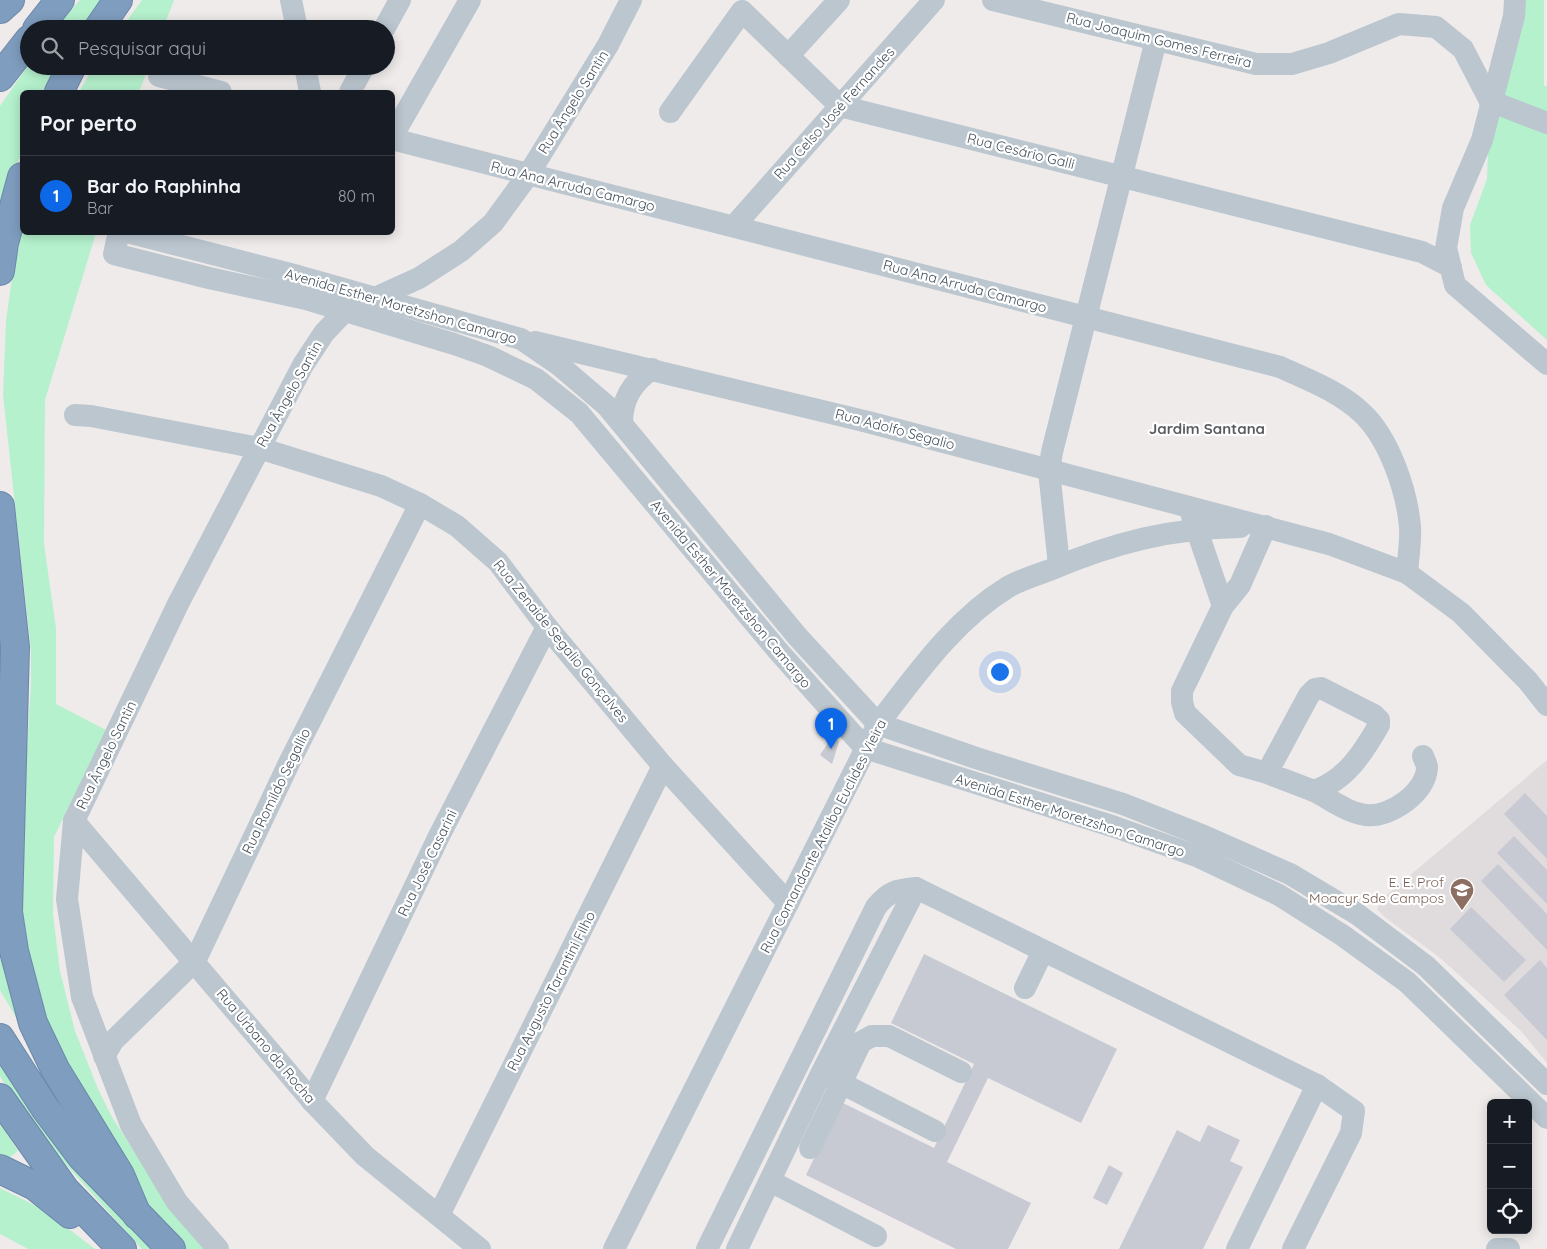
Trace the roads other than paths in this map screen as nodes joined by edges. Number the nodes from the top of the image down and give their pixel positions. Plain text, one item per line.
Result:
1 (10, 0) edge
2 (60, 0) edge
3 (118, 0) edge
4 (291, 0) edge
5 (400, 0) edge
6 (470, 0) edge
7 (631, 0) edge
8 (839, 0) edge
9 (934, 0) edge
10 (993, 0) edge
11 (1515, 0) edge
12 (0, 9) edge
13 (45, 20) edge
14 (104, 20) edge
15 (295, 20) edge
16 (389, 20) edge
17 (1156, 40) junction
18 (20, 52) edge
19 (788, 56) junction
20 (68, 75) edge
21 (306, 75) edge
22 (359, 75) edge
23 (159, 76) dead end
24 (0, 78) edge
25 (60, 90) edge
26 (213, 90) edge
27 (310, 90) edge
28 (351, 90) edge
29 (1490, 101) junction
30 (840, 106) junction
31 (670, 112) dead end
32 (1547, 123) edge
33 (395, 133) edge
34 (395, 139) edge
35 (528, 174) junction
36 (1122, 177) junction
37 (20, 184) edge
38 (734, 226) junction
39 (118, 235) edge
40 (139, 235) edge
41 (1451, 267) junction
42 (0, 271) edge
43 (372, 298) junction
44 (344, 312) junction
45 (1086, 317) junction
46 (522, 339) junction
47 (1547, 364) edge
48 (652, 370) junction
49 (75, 415) dead end
50 (622, 423) junction
51 (259, 448) junction
52 (1049, 471) junction
53 (420, 504) junction
54 (0, 506) edge
55 (1187, 506) junction
56 (1266, 526) junction
57 (1198, 529) junction
58 (1059, 565) junction
59 (1407, 573) junction
60 (1223, 606) junction
61 (547, 627) junction
62 (1547, 705) edge
63 (878, 724) junction
64 (865, 748) junction
65 (1424, 756) dead end
66 (663, 766) junction
67 (1267, 773) junction
68 (1314, 791) junction
69 (74, 820) junction
70 (916, 888) junction
71 (788, 903) junction
72 (1043, 951) junction
73 (195, 961) junction
74 (1025, 988) dead end
75 (0, 1038) edge
76 (104, 1056) junction
77 (961, 1072) dead end
78 (821, 1074) junction
79 (842, 1084) junction
80 (1547, 1084) edge
81 (1317, 1085) junction
82 (0, 1098) edge
83 (312, 1101) junction
84 (1547, 1118) edge
85 (935, 1130) dead end
86 (810, 1148) dead end
87 (0, 1169) edge
88 (770, 1181) junction
89 (137, 1215) junction
90 (439, 1215) junction
91 (876, 1236) dead end
92 (112, 1249) edge
93 (122, 1249) edge
94 (171, 1249) edge
95 (218, 1249) edge
96 (480, 1249) edge
97 (614, 1249) edge
98 (707, 1249) edge
99 (737, 1249) edge
100 (1237, 1249) edge
101 (1293, 1249) edge
102 (1497, 1249) edge
103 (1509, 1249) edge

1 - 12 highway
2 - 13 highway
3 - 14 highway
4 - 15 street
5 - 16 street
6 - 33 street
7 - 35 street, Rua Ângelo Santin
8 - 19 street
9 - 30 street, Rua Celso José Fernandes
10 - 17 street, Rua Joaquim Gomes Ferreira
11 - 29 street
17 - 29 street, Rua Joaquim Gomes Ferreira
17 - 36 street
18 - 24 highway
19 - 30 street, Rua Cesário Galli
19 - 31 street, Rua Cesário Galli
20 - 25 highway
21 - 27 street
22 - 28 street
23 - 26 street
29 - 32 street
29 - 41 street
30 - 36 street, Rua Cesário Galli
30 - 38 street, Rua Celso José Fernandes
34 - 35 street, Rua Ana Arruda Camargo
35 - 38 street, Rua Ana Arruda Camargo
35 - 43 street, Rua Ângelo Santin
36 - 41 street, Rua Cesário Galli
36 - 45 street
37 - 42 highway
38 - 45 street, Rua Ana Arruda Camargo
39 - 44 street, Avenida Esther Moretzshon Camargo
40 - 43 street, Avenida Esther Moretzshon Camargo
41 - 47 street
43 - 44 street, Rua Ângelo Santin
43 - 46 street, Avenida Esther Moretzshon Camargo
44 - 51 street, Rua Ângelo Santin
44 - 64 street, Avenida Esther Moretzshon Camargo
45 - 52 street
45 - 59 street, Rua Ana Arruda Camargo
46 - 48 street, Rua Adolfo Segalio
46 - 50 street, Avenida Esther Moretzshon Camargo
48 - 50 street
48 - 52 street, Rua Adolfo Segalio
49 - 51 street, Rua Zenaide Segalio Gonçalves
50 - 63 street, Avenida Esther Moretzshon Camargo
51 - 53 street, Rua Zenaide Segalio Gonçalves
51 - 69 street, Rua Ângelo Santin
52 - 55 street, Rua Adolfo Segalio
52 - 58 street
53 - 61 street, Rua Zenaide Segalio Gonçalves
53 - 73 street, Rua Romildo Segallio
54 - 89 highway
55 - 56 street, Rua Adolfo Segalio
55 - 57 street
56 - 57 street, Rua Comandante Ataliba Euclides Vieira
56 - 59 street, Rua Adolfo Segalio
56 - 60 street
57 - 58 street, Rua Comandante Ataliba Euclides Vieira
57 - 60 street
58 - 63 street, Rua Comandante Ataliba Euclides Vieira
59 - 62 street, Rua Adolfo Segalio
60 - 67 street
61 - 66 street, Rua Zenaide Segalio Gonçalves
61 - 83 street, Rua José Casarini
63 - 64 street, Rua Comandante Ataliba Euclides Vieira
63 - 80 street, Avenida Esther Moretzshon Camargo
64 - 71 street, Rua Comandante Ataliba Euclides Vieira
64 - 84 street, Avenida Esther Moretzshon Camargo
65 - 68 street
66 - 71 street, Rua Zenaide Segalio Gonçalves
66 - 90 street, Rua Augusto Tarantini Filho
67 - 68 street
67 - 68 street
69 - 73 street, Rua Urbano da Rocha
69 - 76 street
70 - 72 street
70 - 78 street
70 - 98 street
71 - 97 street, Rua Comandante Ataliba Euclides Vieira
72 - 74 street
72 - 81 street
73 - 76 street, Rua Romildo Segallio
73 - 83 street, Rua Urbano da Rocha
75 - 89 highway
76 - 95 street
77 - 79 street
78 - 79 street
78 - 88 street
79 - 85 street
79 - 86 street
81 - 100 street
81 - 101 street
82 - 93 highway
83 - 90 street, Rua Urbano da Rocha
87 - 92 highway
88 - 91 street
88 - 99 street
89 - 94 highway
90 - 96 street, Rua Urbano da Rocha
102 - 103 street

